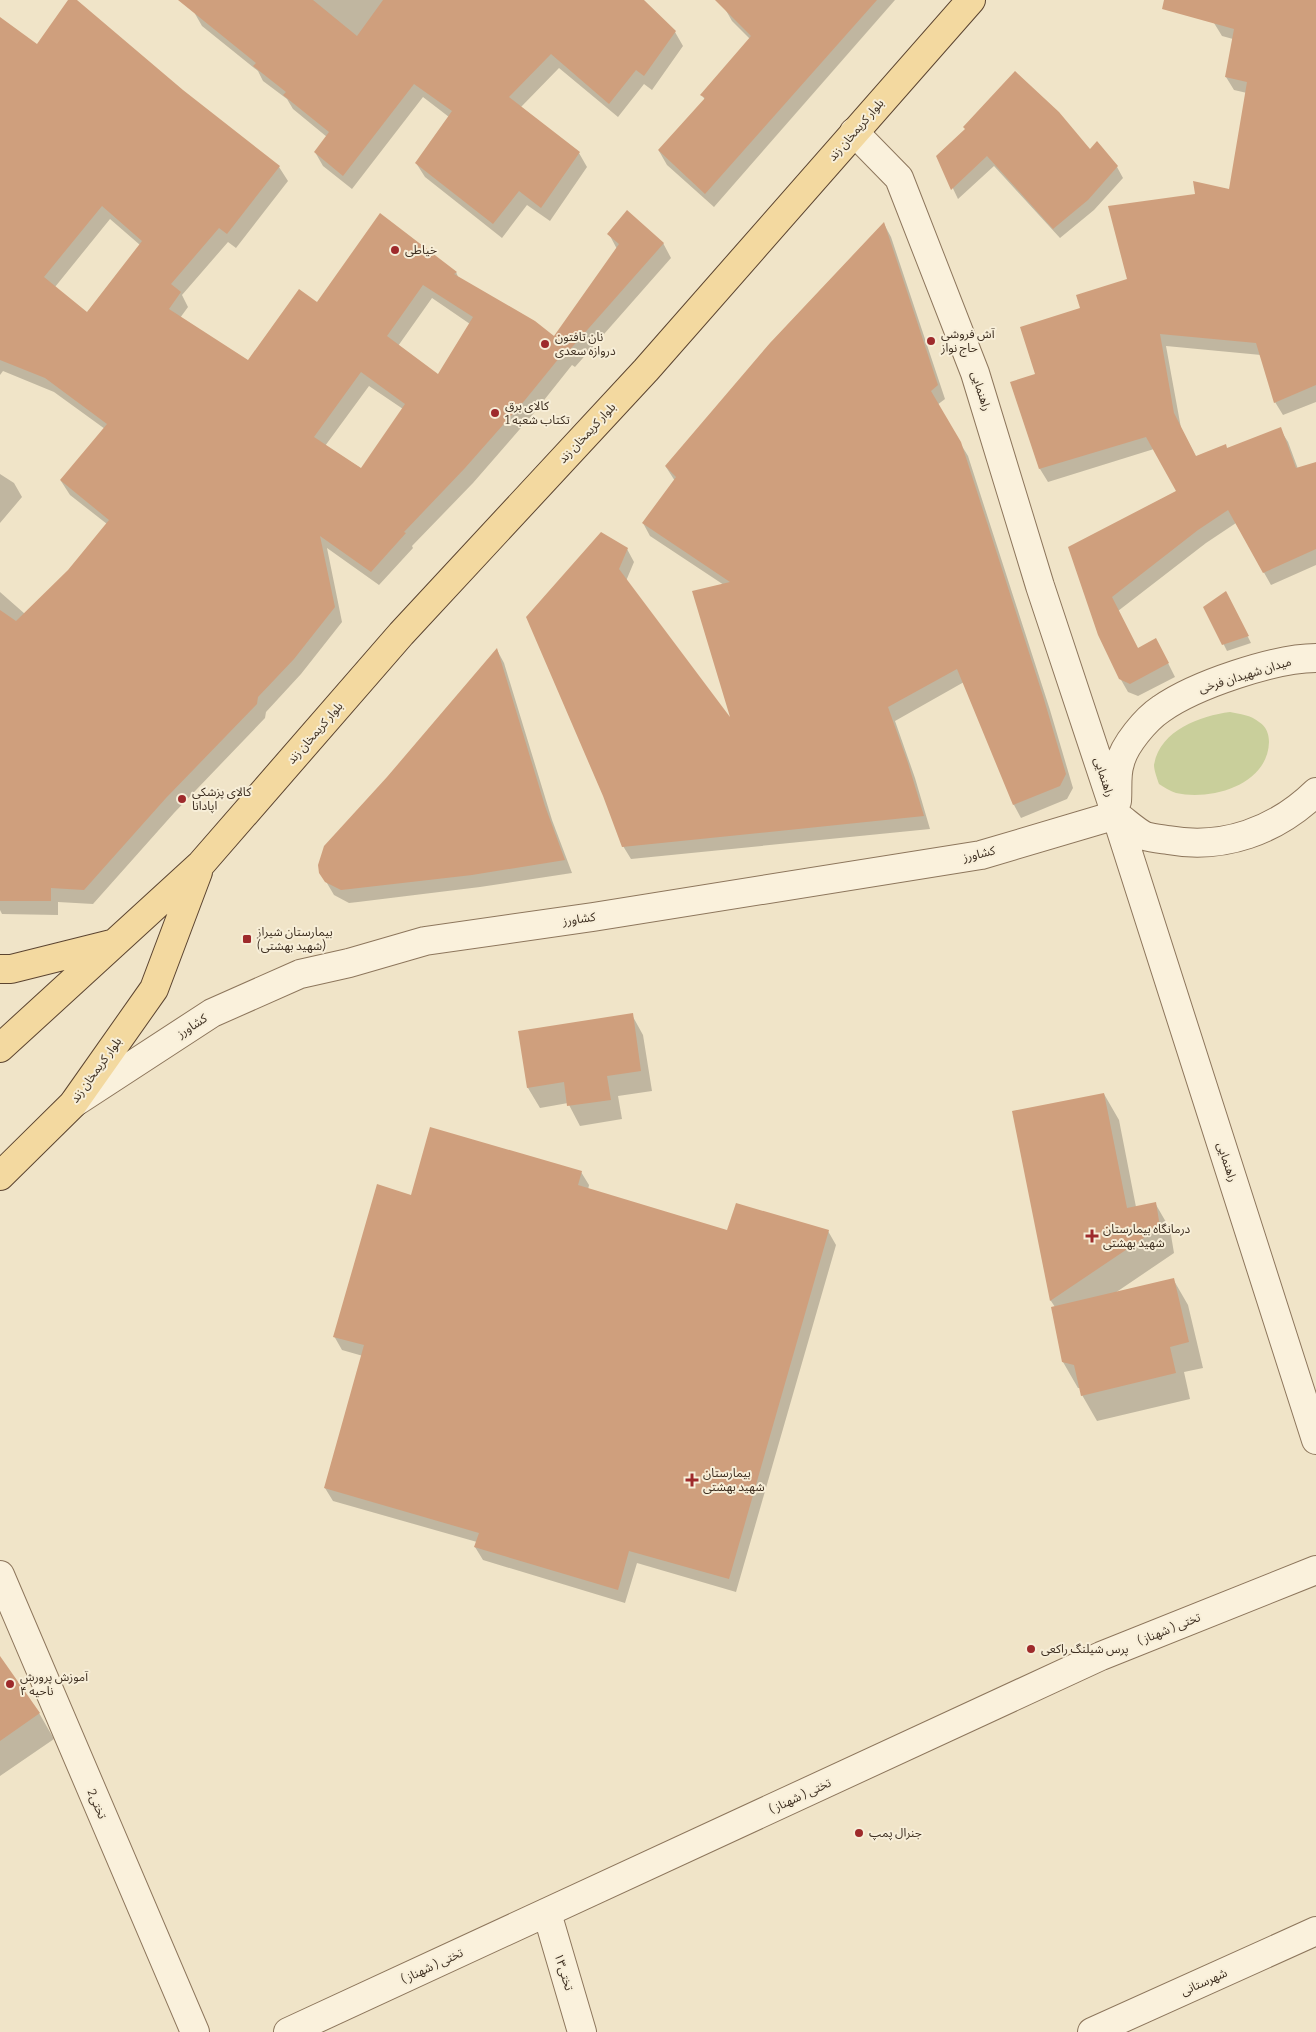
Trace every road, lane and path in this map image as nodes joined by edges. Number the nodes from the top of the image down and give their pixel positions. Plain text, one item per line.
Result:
1 (971, 0) edge
2 (854, 132) junction
3 (1316, 658) edge
4 (1316, 792) edge
5 (1116, 815) junction
6 (201, 864) junction
7 (112, 944) junction
8 (0, 969) edge
9 (0, 1048) edge
10 (73, 1104) junction
11 (0, 1176) edge
12 (1316, 1440) edge
13 (1316, 1570) edge
14 (0, 1575) edge
15 (547, 1913) junction
16 (1316, 1932) edge
17 (195, 2032) edge
18 (288, 2032) edge
19 (582, 2032) edge
20 (1092, 2032) edge

1 - 2 main road, بلوار کریمخان زند
2 - 5 street, راهنمایی
2 - 6 main road, بلوار کریمخان زند
3 - 5 street, میدان شهیدان فرخی
4 - 5 street
5 - 10 street, کشاورز
5 - 12 street, راهنمایی
6 - 7 main road, بلوار کریمخان زند
6 - 10 main road, بلوار کریمخان زند
7 - 8 main road
7 - 9 main road, بلوار کریمخان زند
10 - 11 main road, بلوار کریمخان زند
13 - 15 street, تختی ( شهناز )
14 - 17 street, 2تختی
15 - 18 street, تختی ( شهناز )
15 - 19 street, تختی۱۳
16 - 20 street, شهرستانی

